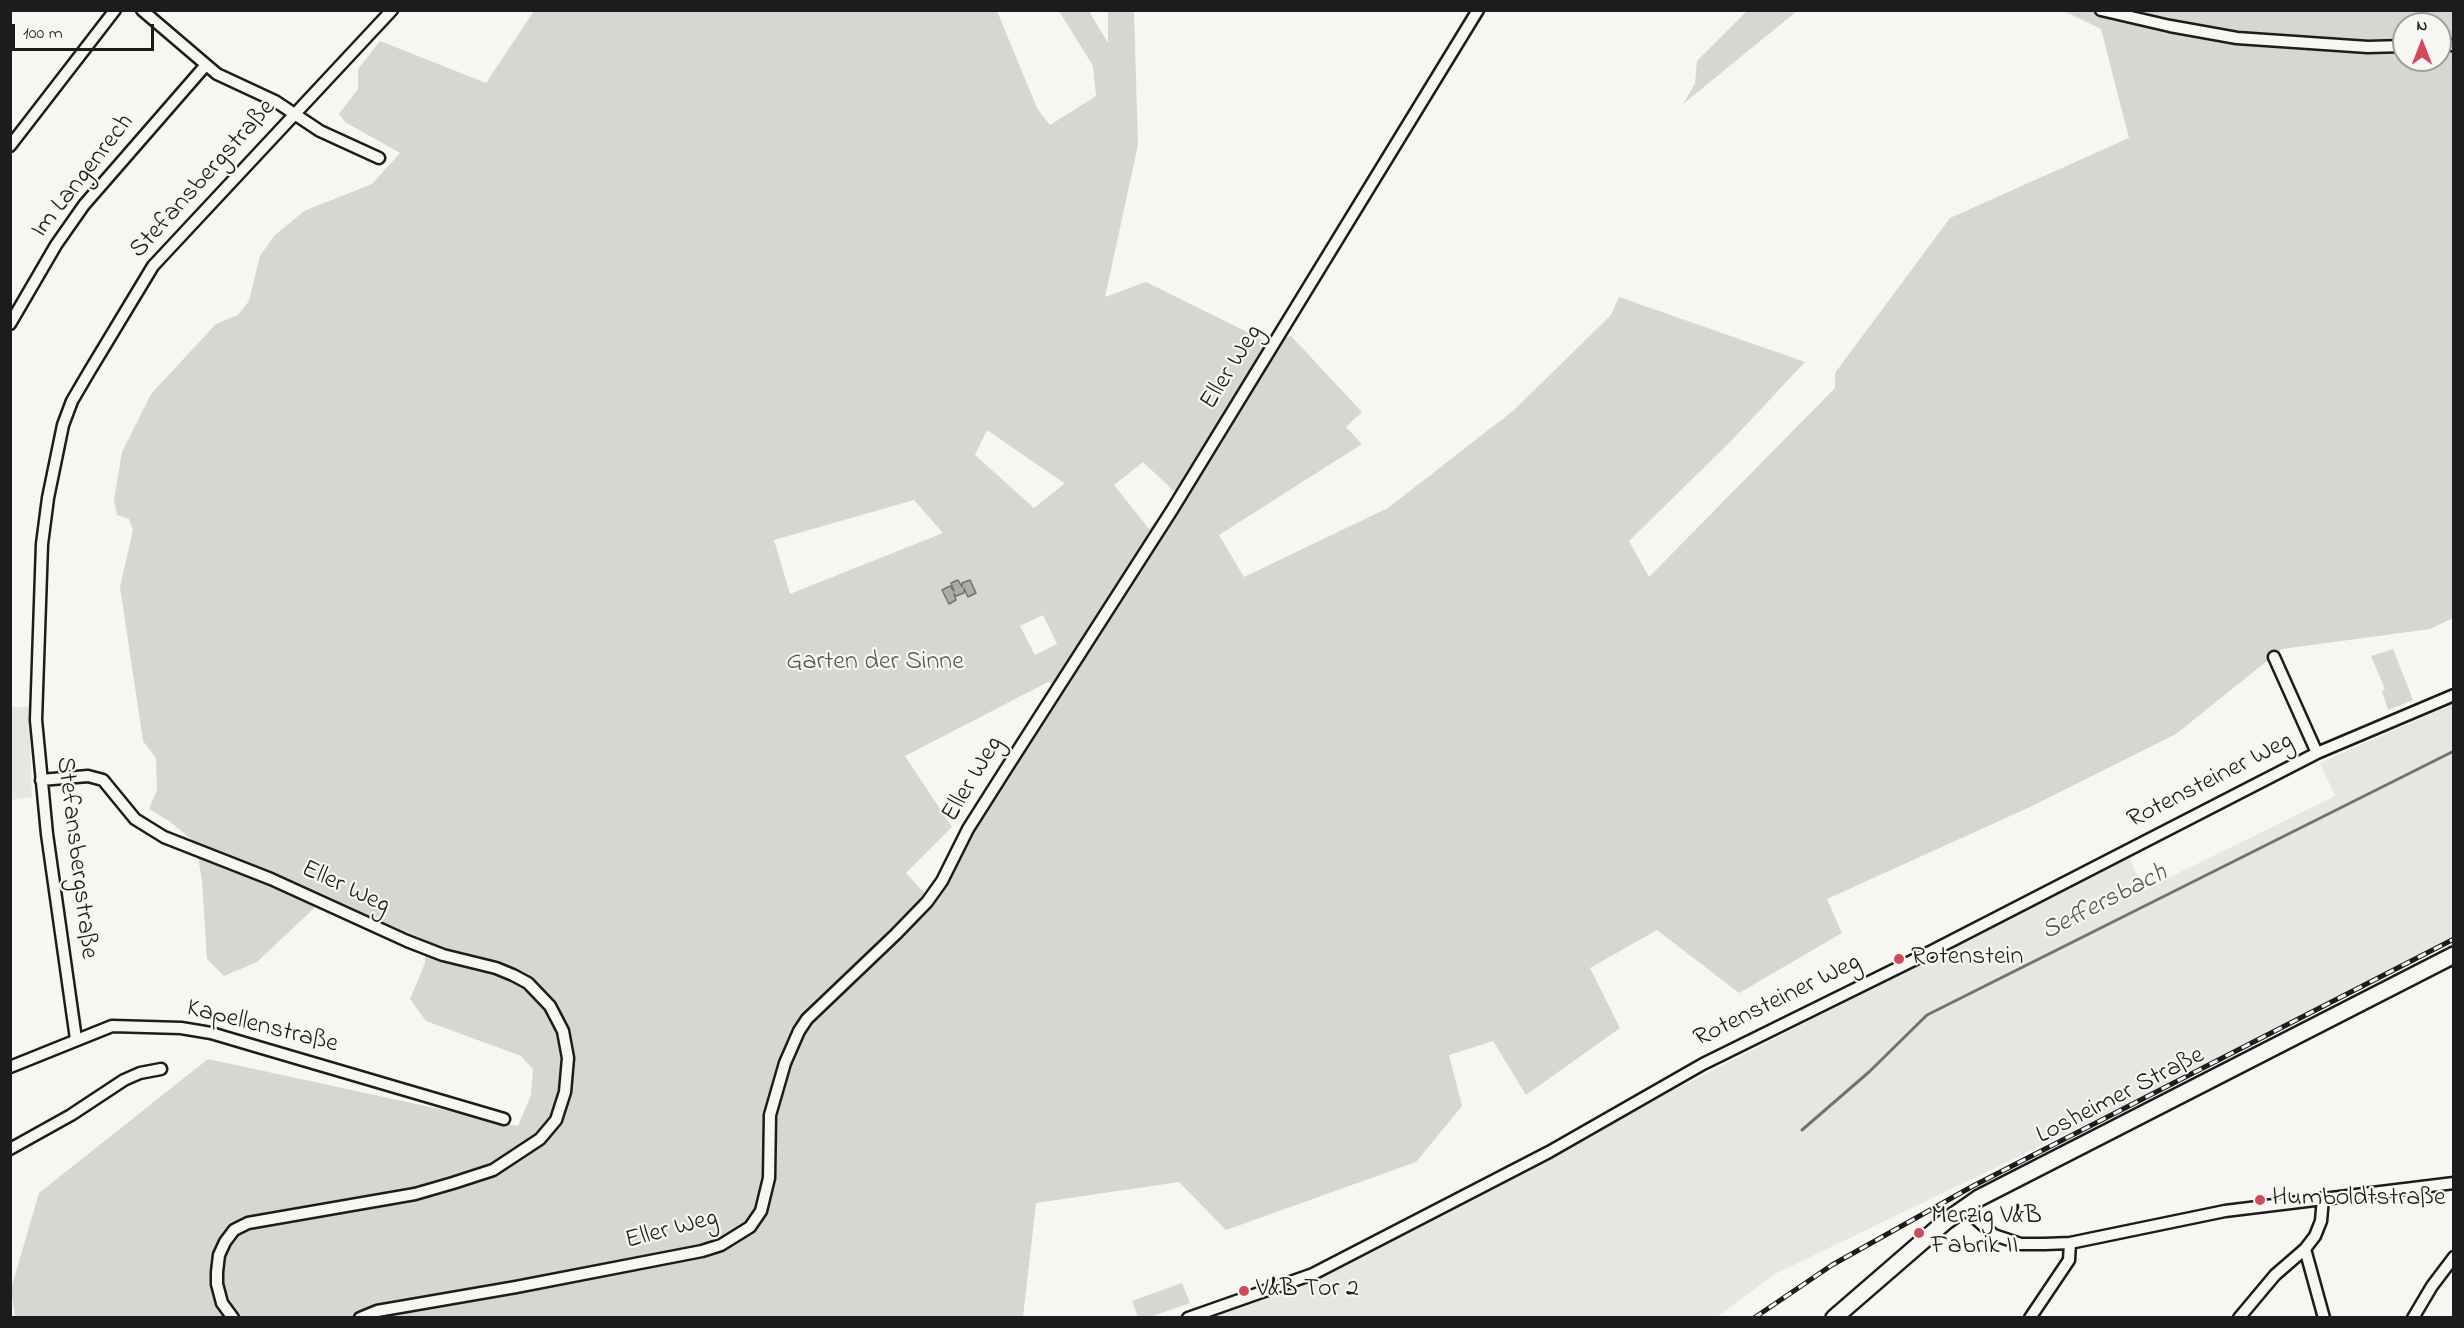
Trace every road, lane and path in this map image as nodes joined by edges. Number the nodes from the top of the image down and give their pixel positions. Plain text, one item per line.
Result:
1 (115, 10) edge
2 (142, 10) edge
3 (392, 10) edge
4 (1478, 10) edge
5 (2101, 10) edge
6 (2392, 46) edge
7 (205, 66) junction
8 (295, 113) junction
9 (10, 146) edge
10 (379, 158) dead end
11 (10, 324) edge
12 (2274, 657) dead end
13 (2454, 694) edge
14 (2317, 753) junction
15 (41, 780) junction
16 (2454, 955) edge
17 (76, 1039) junction
18 (10, 1067) edge
19 (161, 1069) dead end
20 (504, 1119) dead end
21 (10, 1149) edge
22 (2454, 1183) edge
23 (2323, 1198) junction
24 (1966, 1206) junction
25 (2070, 1243) junction
26 (2305, 1250) junction
27 (2454, 1257) edge
28 (1841, 1315) edge
29 (233, 1317) edge
30 (360, 1317) edge
31 (1188, 1317) edge
32 (2030, 1317) edge
33 (2239, 1317) edge
34 (2324, 1317) edge
35 (2413, 1317) edge

1 - 9 street
2 - 7 street
3 - 8 street, Stefansbergstraße
4 - 30 street, Eller Weg
5 - 6 street
7 - 8 street
7 - 11 street, Im Langenrech
8 - 10 street
8 - 15 street, Stefansbergstraße
12 - 14 street
13 - 14 street, Rotensteiner Weg
14 - 31 street, Rotensteiner Weg
15 - 17 street, Stefansbergstraße
15 - 29 street, Eller Weg
16 - 24 main road, Losheimer Straße
17 - 18 street, Kapellenstraße
17 - 20 street, Kapellenstraße
19 - 21 street
22 - 23 street
23 - 25 street
23 - 26 street
24 - 25 street
24 - 28 main road, Losheimer Straße
25 - 32 street
26 - 33 street
26 - 34 street
27 - 35 street

